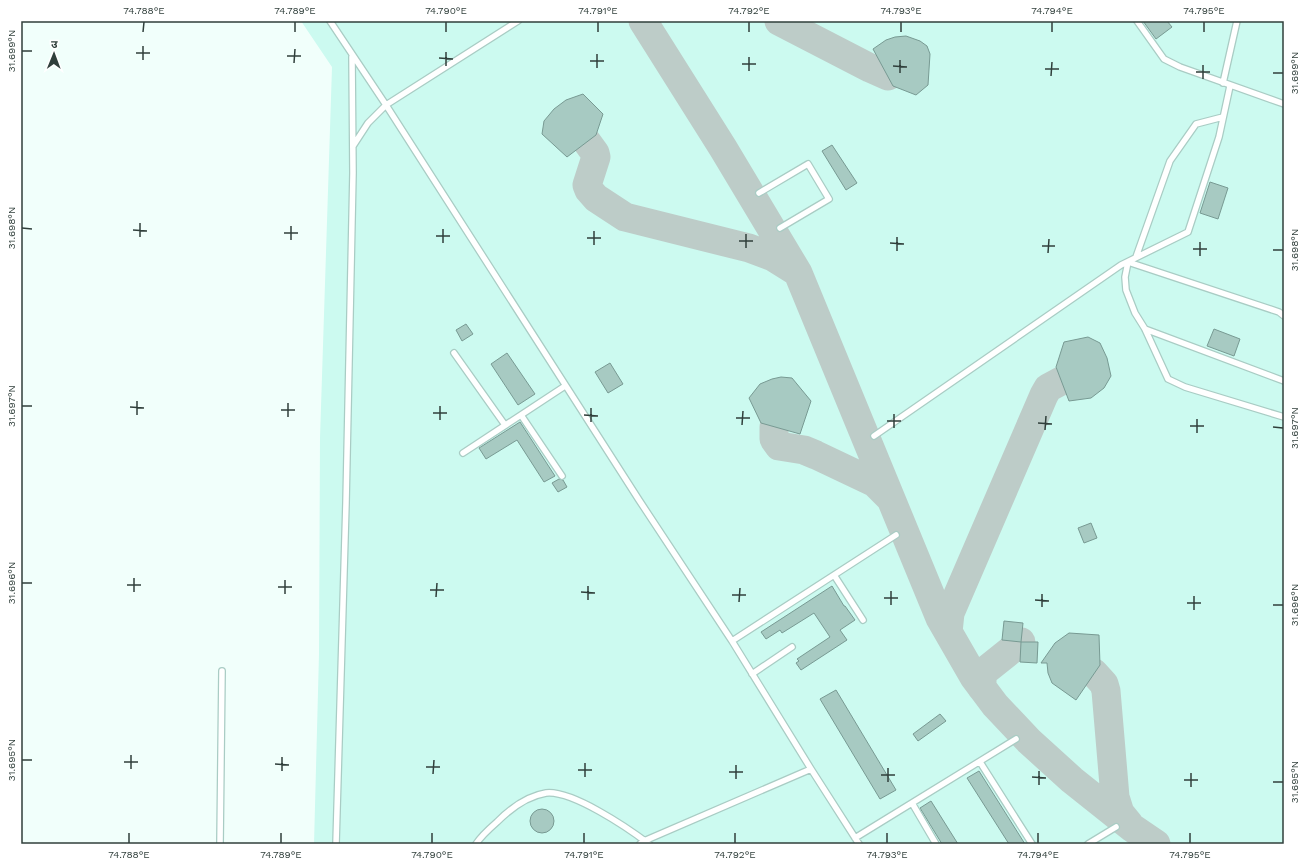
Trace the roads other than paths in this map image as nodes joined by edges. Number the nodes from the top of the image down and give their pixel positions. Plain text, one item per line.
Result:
1 (330, 21) edge
2 (518, 21) edge
3 (1137, 21) edge
4 (1237, 21) edge
5 (352, 56) junction
6 (1223, 83) junction
7 (1230, 86) junction
8 (1284, 104) edge
9 (386, 105) junction
10 (1223, 117) junction
11 (353, 147) junction
12 (759, 193) dead end
13 (780, 228) dead end
14 (1136, 257) junction
15 (1128, 262) junction
16 (1284, 316) edge
17 (1145, 329) junction
18 (454, 353) dead end
19 (1284, 382) edge
20 (565, 386) junction
21 (521, 415) junction
22 (1284, 417) edge
23 (505, 425) junction
24 (874, 436) dead end
25 (463, 453) dead end
26 (562, 476) dead end
27 (896, 535) dead end
28 (834, 575) junction
29 (863, 620) dead end
30 (732, 641) junction
31 (792, 647) dead end
32 (222, 671) dead end
33 (752, 674) junction
34 (1016, 740) dead end
35 (980, 762) junction
36 (811, 769) junction
37 (912, 803) junction
38 (1116, 827) dead end
39 (855, 838) junction
40 (644, 843) edge
41 (220, 844) edge
42 (336, 844) edge
43 (476, 844) edge
44 (859, 844) edge
45 (936, 844) edge
46 (1032, 844) edge
47 (1088, 844) edge

1 - 5 lane
2 - 9 lane
3 - 6 lane
4 - 6 lane
5 - 9 lane
5 - 11 lane
6 - 7 lane
7 - 8 lane
7 - 10 lane
9 - 11 lane
9 - 20 lane
10 - 14 lane
10 - 14 lane
11 - 42 lane
12 - 13 lane
14 - 15 lane
15 - 16 lane
15 - 17 lane
15 - 24 lane
17 - 19 lane
17 - 22 lane
18 - 23 lane
20 - 21 lane
20 - 30 lane
21 - 23 lane
21 - 26 lane
23 - 25 lane
27 - 28 lane
28 - 29 lane
28 - 30 lane
30 - 33 lane
31 - 33 lane
32 - 41 lane
33 - 36 lane
34 - 35 lane
35 - 37 lane
35 - 46 lane
36 - 39 lane
36 - 40 lane
37 - 39 lane
37 - 45 lane
38 - 47 lane
39 - 44 lane
40 - 43 lane

